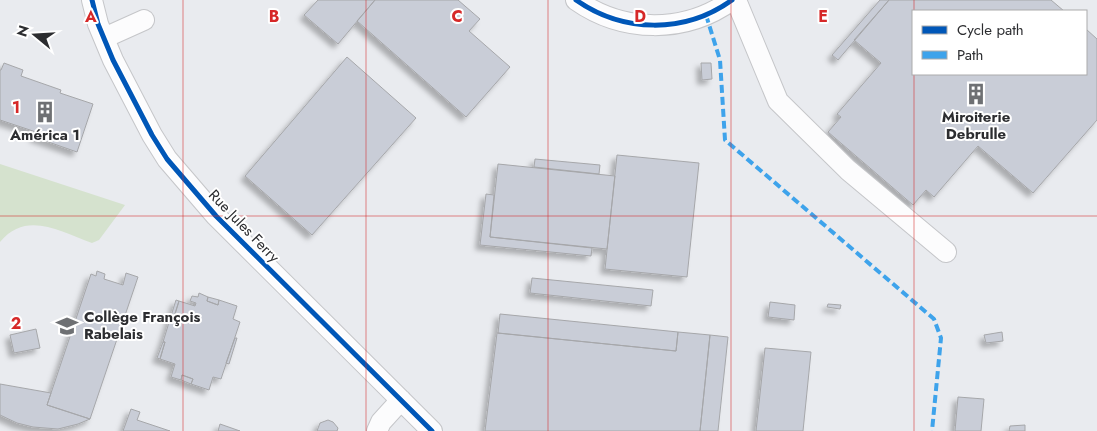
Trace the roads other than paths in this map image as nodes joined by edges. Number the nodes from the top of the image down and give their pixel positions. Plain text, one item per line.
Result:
1 (92, 0) edge
2 (576, 0) edge
3 (734, 0) edge
4 (144, 20) dead end
5 (104, 38) junction
6 (946, 252) dead end
7 (400, 400) junction
8 (377, 431) edge
9 (432, 431) edge

1 - 5 street, Rue Jules Ferry
2 - 3 street
3 - 6 street
4 - 5 street
5 - 7 street, Rue Jules Ferry
7 - 8 street
7 - 9 street, Rue Jules Ferry

